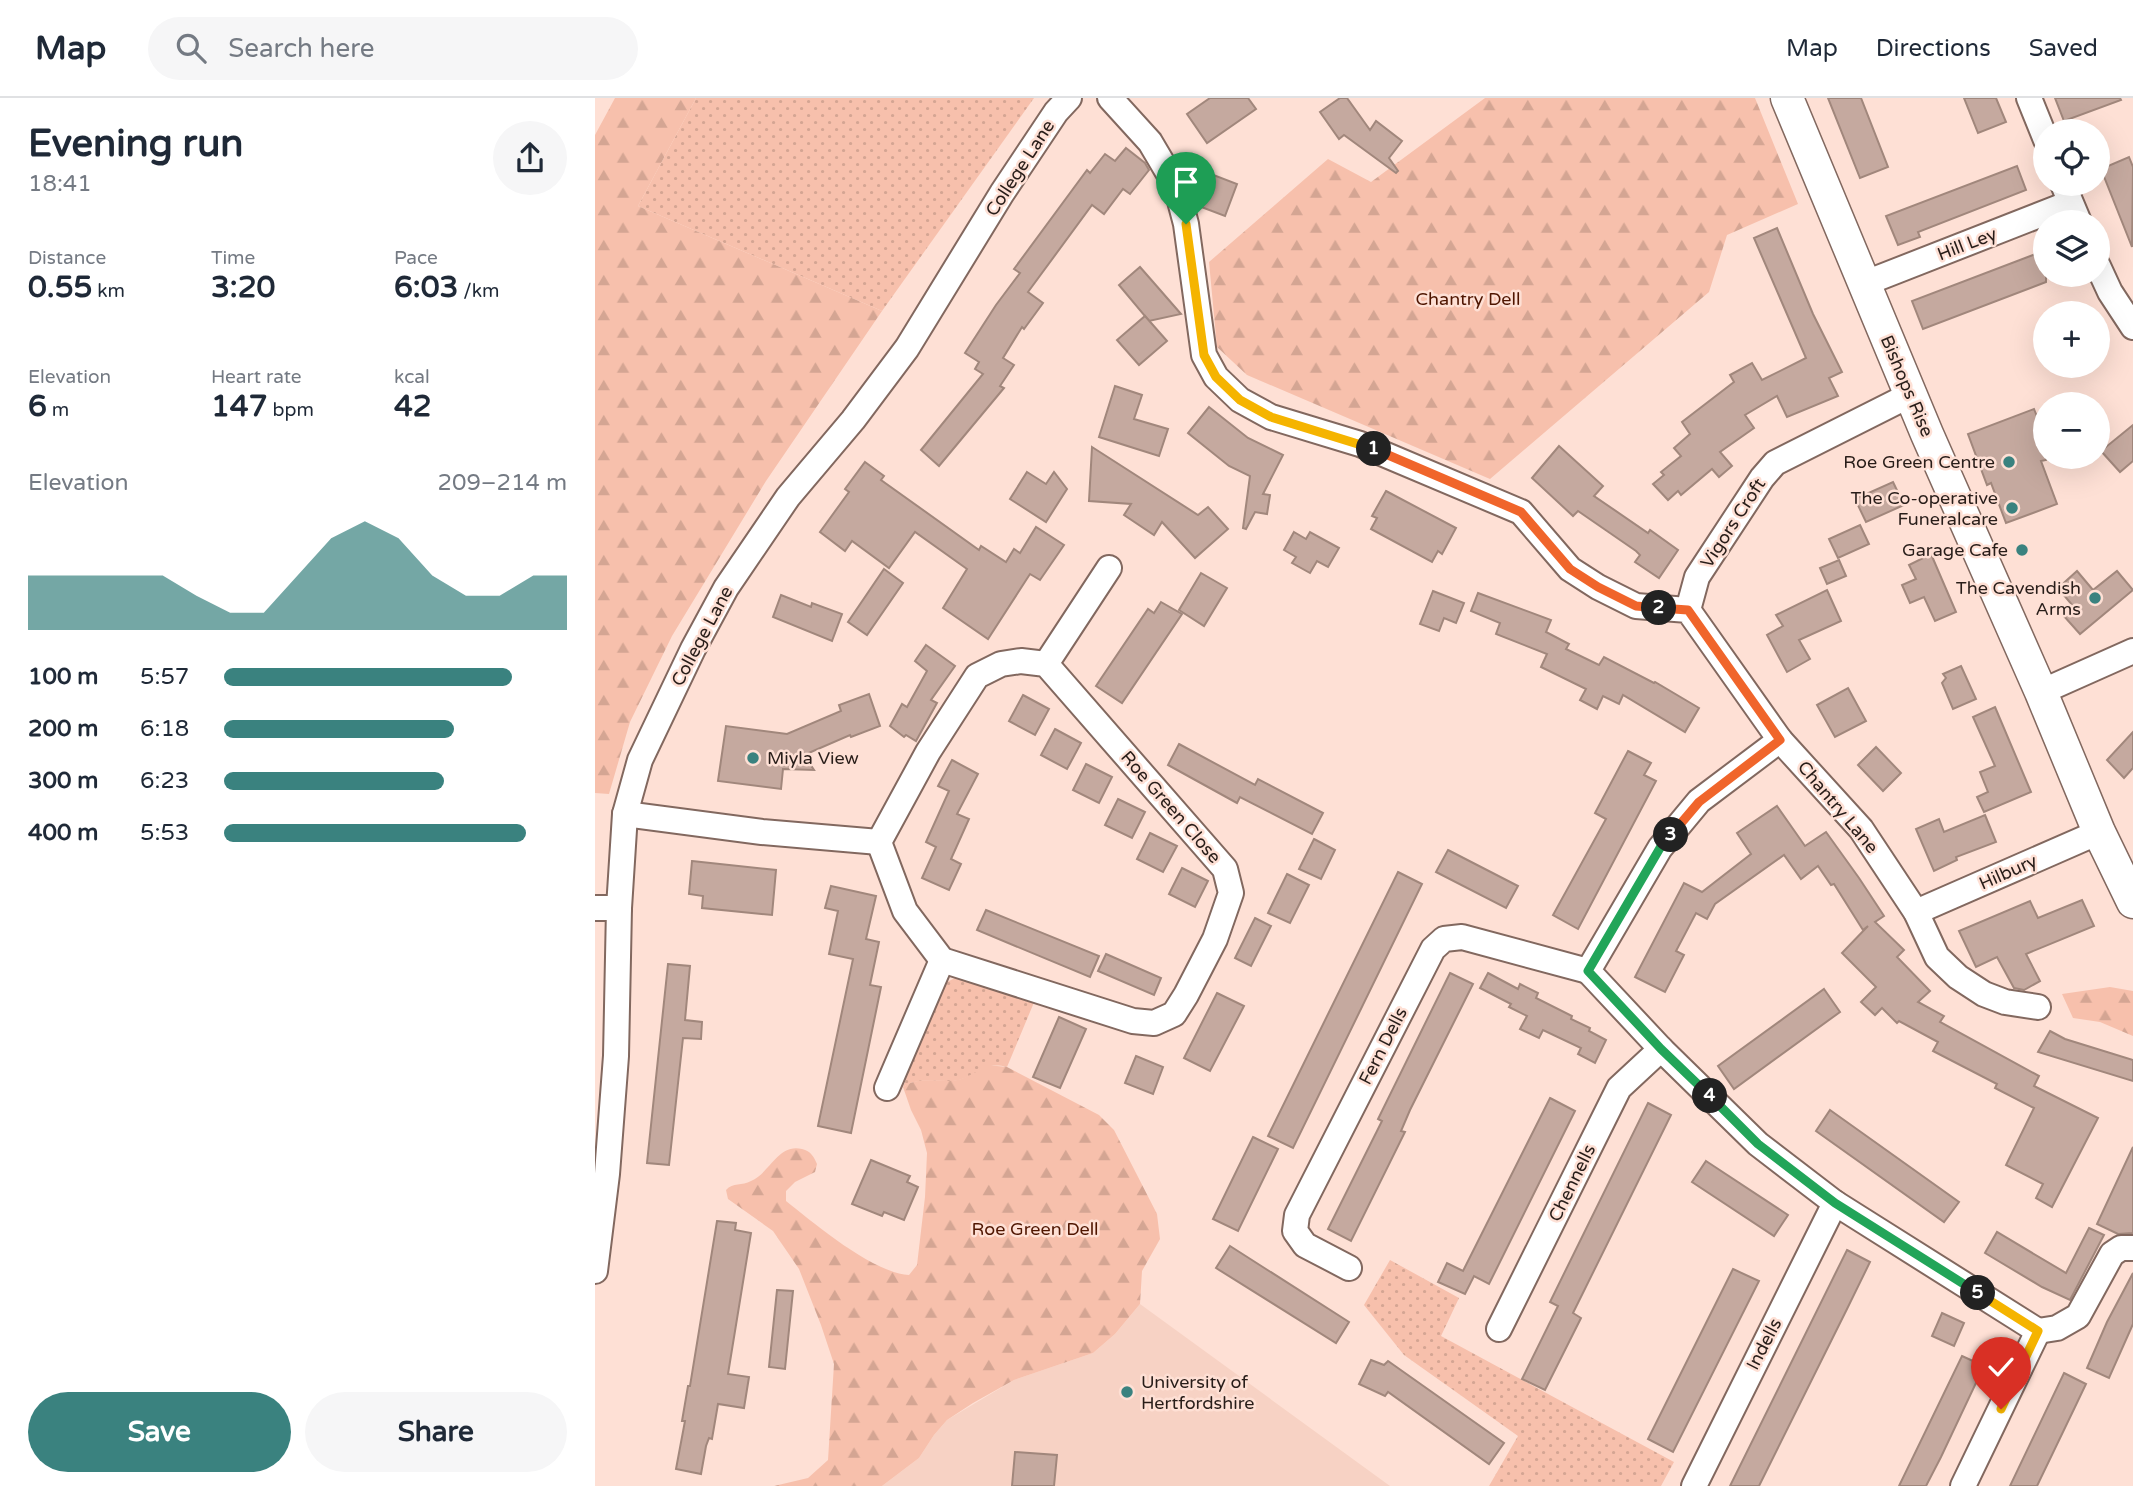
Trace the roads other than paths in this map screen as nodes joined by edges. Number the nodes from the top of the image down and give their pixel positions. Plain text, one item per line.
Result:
1 (1069, 98) edge
2 (1110, 98) edge
3 (1787, 98) edge
4 (2029, 98) edge
5 (2038, 119) edge
6 (2071, 203) edge
7 (1863, 284) junction
8 (2108, 287) edge
9 (2133, 327) edge
10 (1910, 395) junction
11 (1109, 568) dead end
12 (1688, 610) junction
13 (2133, 651) edge
14 (1046, 664) junction
15 (2041, 692) junction
16 (1780, 740) junction
17 (625, 814) junction
18 (2099, 832) junction
19 (879, 842) junction
20 (2133, 902) edge
21 (607, 908) edge
22 (1916, 912) junction
23 (941, 960) junction
24 (1588, 971) junction
25 (2038, 1007) dead end
26 (1661, 1049) junction
27 (887, 1088) dead end
28 (1835, 1203) junction
29 (2133, 1248) edge
30 (1349, 1268) dead end
31 (595, 1271) edge
32 (1499, 1329) dead end
33 (2038, 1331) junction
34 (1694, 1486) edge
35 (1963, 1486) edge

1 - 17 street, College Lane
2 - 12 street
3 - 7 street, Bishops Rise
4 - 5 street
6 - 7 street, Hill Ley
7 - 10 street, Bishops Rise
8 - 9 street
10 - 12 street, Vigors Croft
10 - 15 street, Bishops Rise
11 - 14 street
12 - 16 street, Chantry Lane
13 - 15 street
14 - 19 street
14 - 23 street, Roe Green Close
15 - 18 street, Bishops Rise
16 - 22 street, Chantry Lane
16 - 24 street
17 - 19 street
17 - 21 street, College Lane
18 - 20 street, Bishops Rise
18 - 22 street, Hilbury
19 - 23 street
21 - 31 street, College Lane
22 - 25 street, Chantry Lane
23 - 27 street
24 - 26 street
24 - 30 street, Fern Dells
26 - 28 street
26 - 32 street, Chennells
28 - 33 street
28 - 34 street, Indells
29 - 33 street
33 - 35 street

